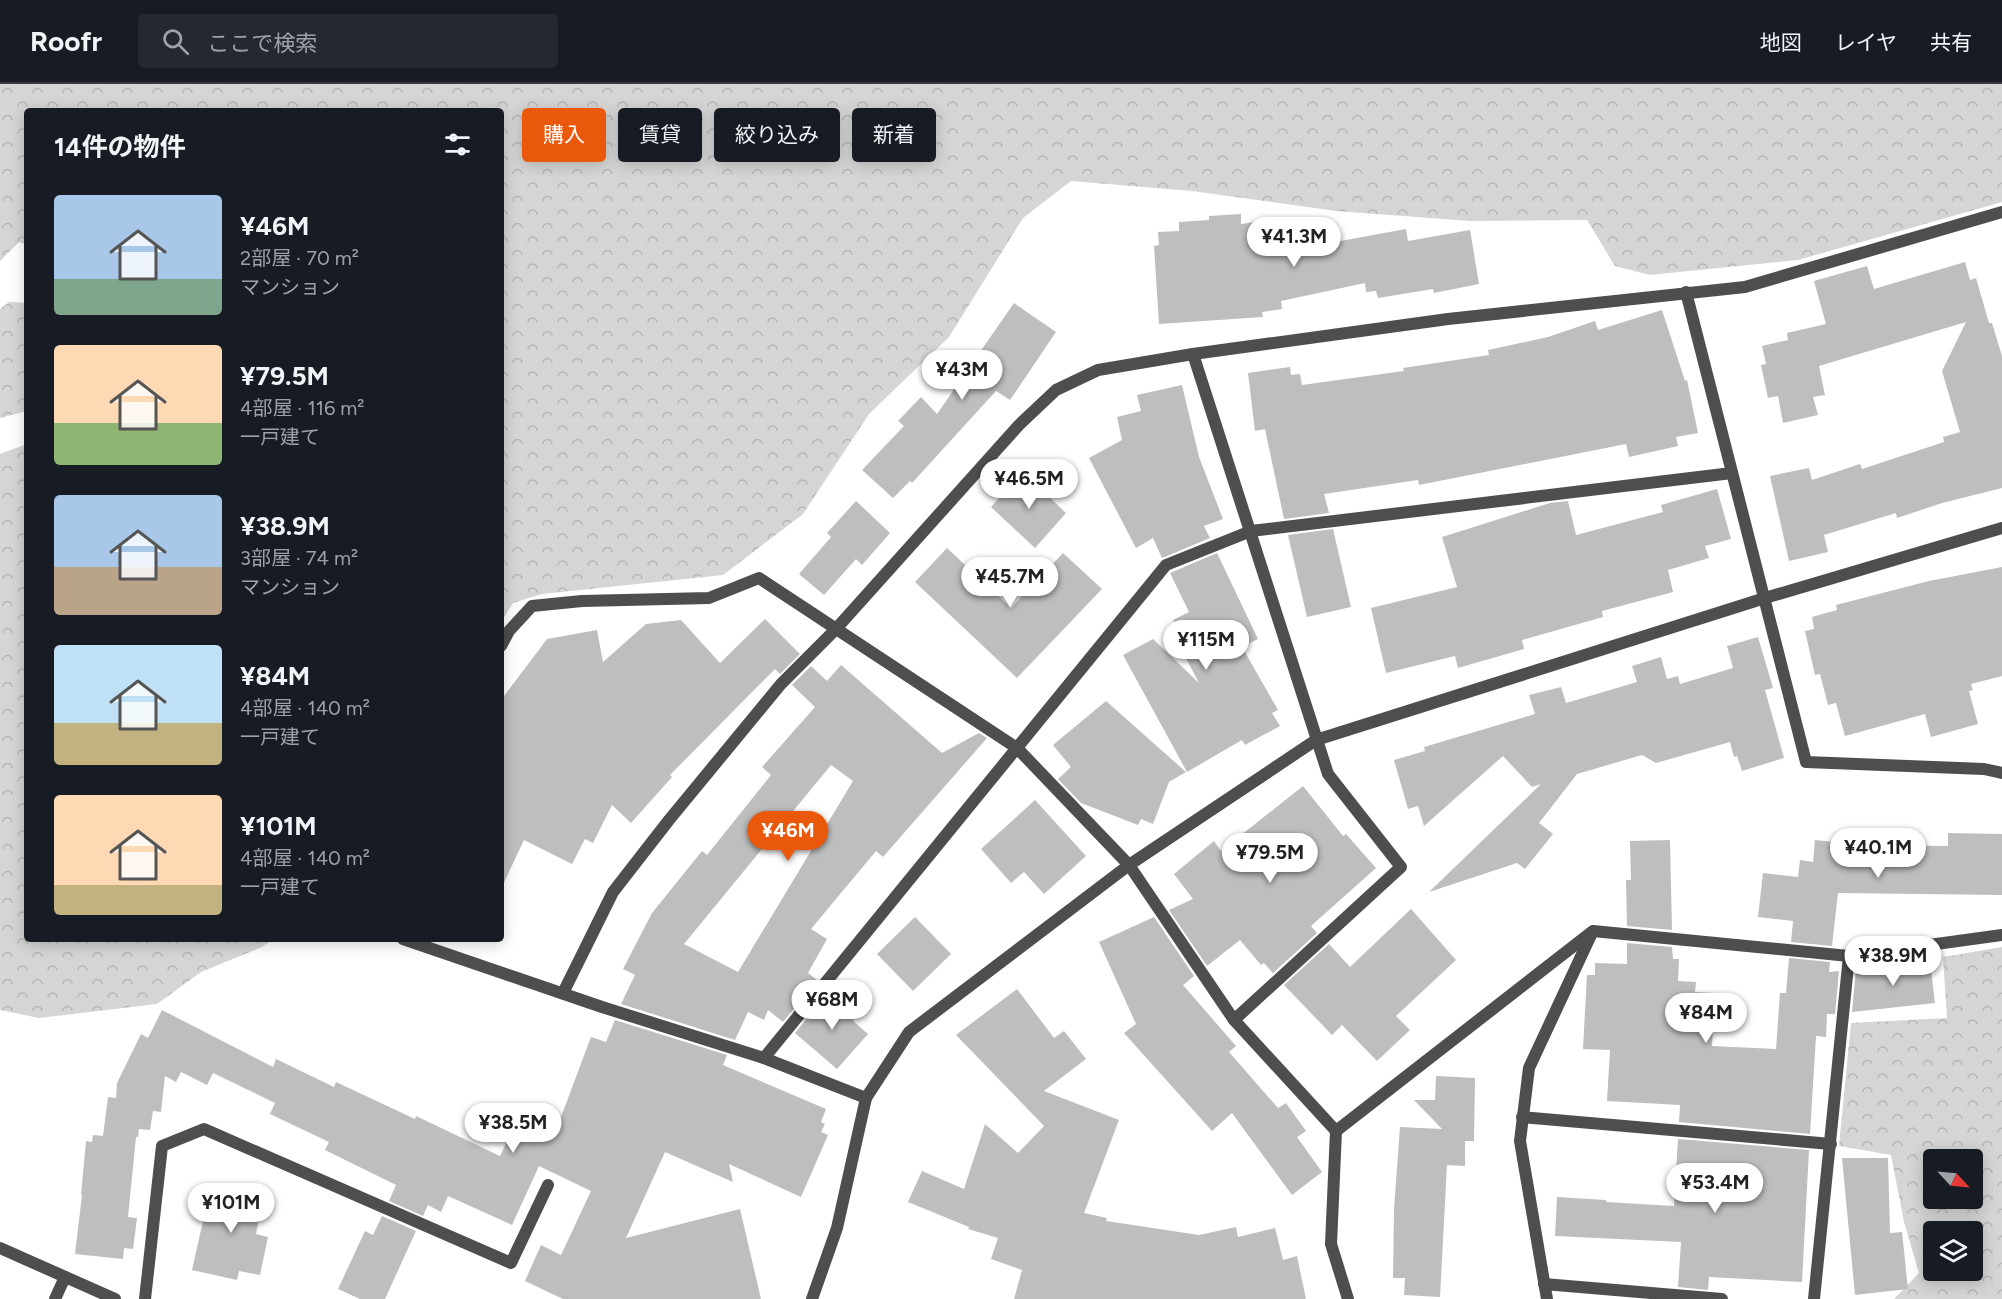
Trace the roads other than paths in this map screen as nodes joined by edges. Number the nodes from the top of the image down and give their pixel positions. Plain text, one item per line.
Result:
1 (2002, 213) edge
2 (1686, 292) junction
3 (1193, 354) junction
4 (1732, 473) junction
5 (2002, 528) edge
6 (1251, 531) junction
7 (1765, 598) junction
8 (835, 630) junction
9 (504, 640) edge
10 (1316, 740) junction
11 (1017, 748) junction
12 (2002, 773) edge
13 (1129, 865) junction
14 (1593, 931) junction
15 (2002, 935) edge
16 (412, 942) edge
17 (1849, 956) junction
18 (563, 993) junction
19 (1234, 1020) junction
20 (764, 1058) junction
21 (867, 1098) junction
22 (1522, 1117) junction
23 (1336, 1131) junction
24 (1831, 1144) junction
25 (548, 1185) dead end
26 (0, 1248) edge
27 (65, 1277) junction
28 (1544, 1284) junction
29 (55, 1299) edge
30 (116, 1299) edge
31 (146, 1299) edge
32 (812, 1299) edge
33 (1348, 1299) edge
34 (1547, 1299) edge
35 (1722, 1299) edge
36 (1814, 1299) edge

1 - 2 street
2 - 3 street
2 - 4 street
3 - 6 street
3 - 8 street
4 - 6 street
4 - 7 street
5 - 7 street
6 - 10 street
6 - 11 street
7 - 10 street
7 - 12 street
8 - 9 street
8 - 11 street
8 - 18 street
10 - 13 street
10 - 19 street
11 - 13 street
11 - 20 street
13 - 19 street
13 - 21 street
14 - 17 street
14 - 22 street
14 - 23 street
15 - 17 street
16 - 18 street
17 - 24 street
18 - 20 street
19 - 23 street
20 - 21 street
21 - 32 street
22 - 24 street
22 - 28 street
23 - 33 street
24 - 36 street
25 - 31 street
26 - 27 street
27 - 29 street
27 - 30 street
28 - 34 street
28 - 35 street

